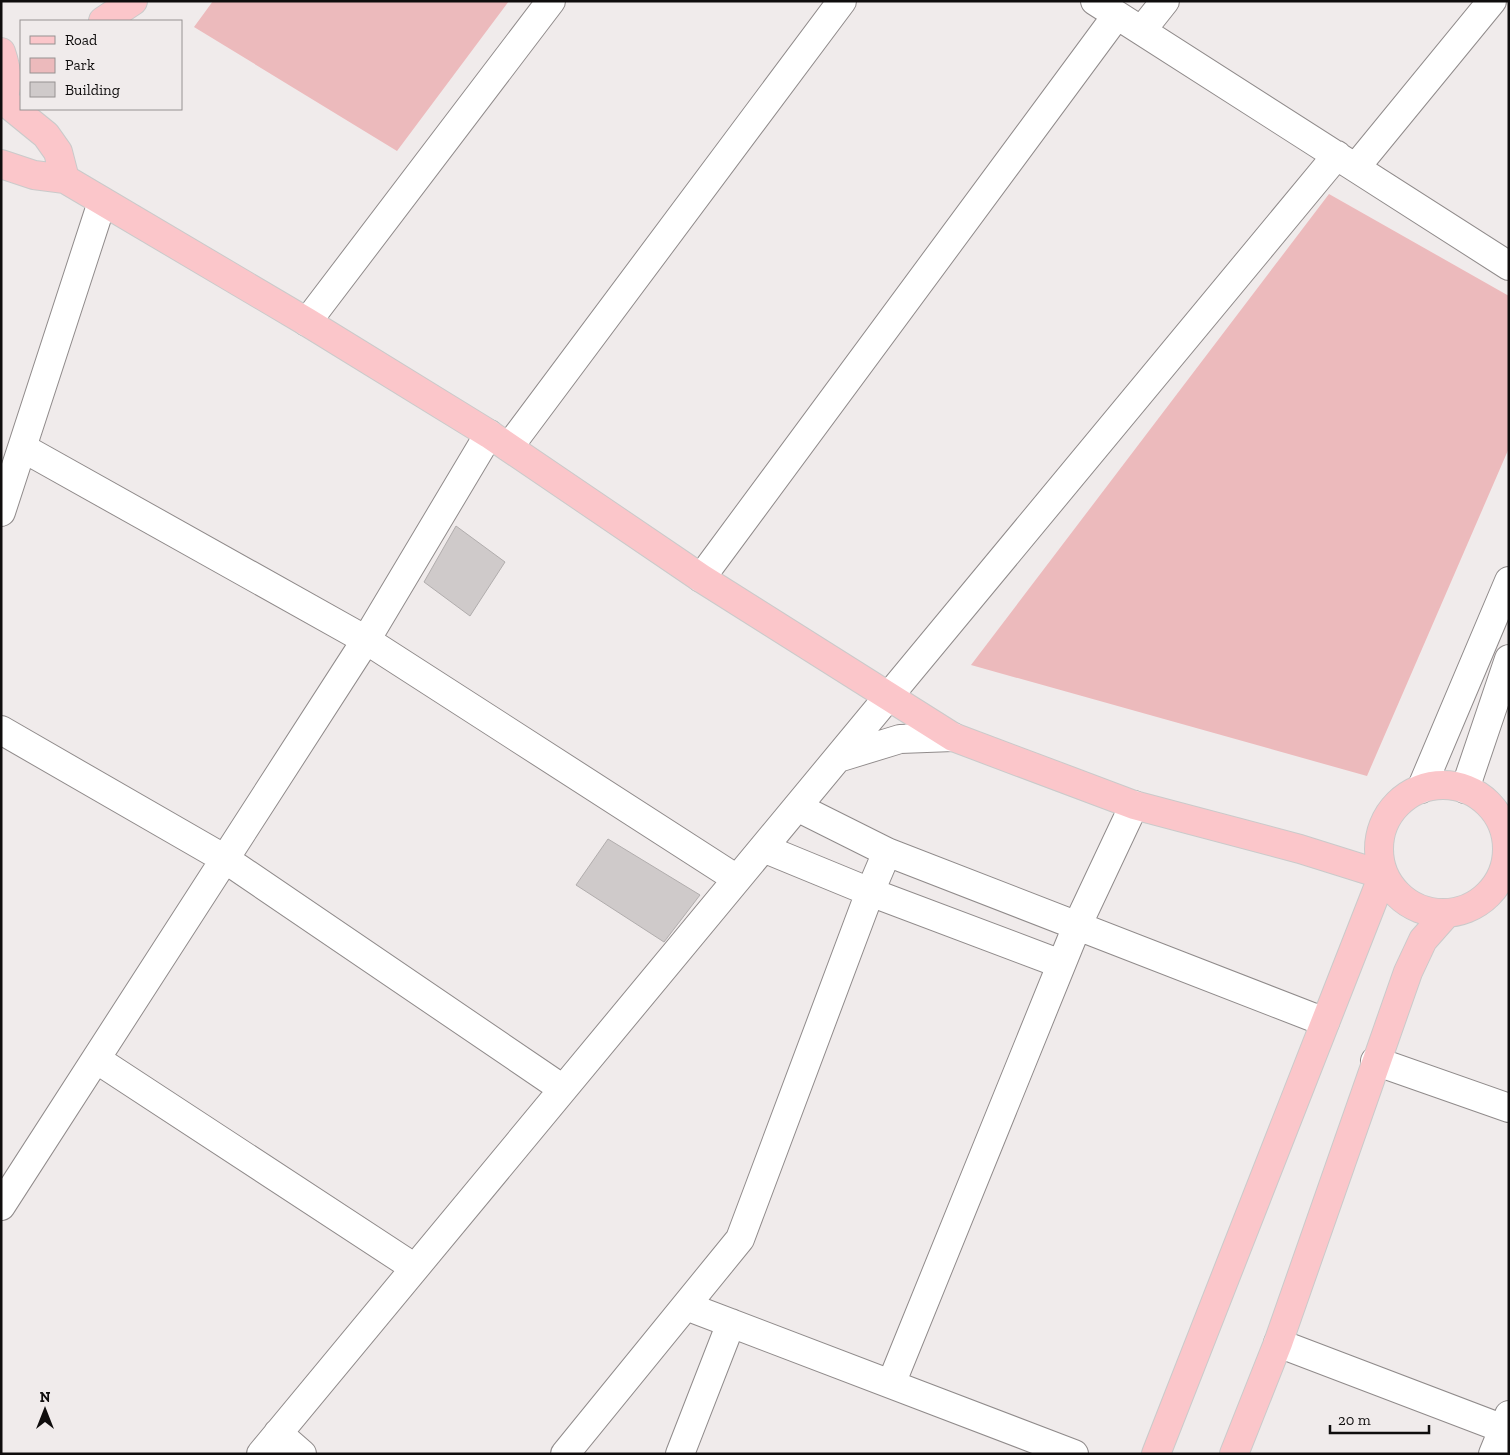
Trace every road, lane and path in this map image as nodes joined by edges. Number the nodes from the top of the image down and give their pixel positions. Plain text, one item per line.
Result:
1 (133, 1) edge
2 (551, 1) edge
3 (842, 1) edge
4 (1165, 1) edge
5 (1492, 1) edge
6 (1106, 8) edge
7 (104, 20) edge
8 (1142, 30) junction
9 (1, 52) edge
10 (8, 91) edge
11 (20, 105) edge
12 (24, 110) edge
13 (1346, 161) junction
14 (1, 164) edge
15 (66, 179) junction
16 (102, 202) junction
17 (1509, 266) edge
18 (307, 322) junction
19 (499, 440) junction
20 (23, 448) junction
21 (1, 512) edge
22 (701, 578) junction
23 (1509, 581) edge
24 (366, 640) junction
25 (1509, 659) edge
26 (889, 696) junction
27 (1, 730) edge
28 (953, 737) junction
29 (838, 758) junction
30 (1421, 789) junction
31 (1465, 789) junction
32 (1134, 805) junction
33 (797, 807) junction
34 (1508, 845) edge
35 (763, 848) junction
36 (887, 852) junction
37 (225, 859) junction
38 (1383, 876) junction
39 (737, 879) junction
40 (870, 892) junction
41 (1497, 900) edge
42 (1446, 914) junction
43 (1077, 926) junction
44 (1062, 964) junction
45 (1325, 1022) junction
46 (96, 1060) junction
47 (1375, 1061) junction
48 (563, 1089) junction
49 (1509, 1108) edge
50 (1, 1206) edge
51 (415, 1268) junction
52 (686, 1306) junction
53 (731, 1323) junction
54 (1278, 1342) junction
55 (891, 1384) junction
56 (1503, 1432) edge
57 (270, 1444) edge
58 (302, 1454) edge
59 (565, 1454) edge
60 (680, 1454) edge
61 (1074, 1454) edge
62 (1156, 1454) edge
63 (1234, 1454) edge

1 - 7 main road
2 - 18 street
3 - 19 street
4 - 8 street
5 - 13 street
6 - 8 street
6 - 22 street
8 - 13 street
9 - 10 main road
10 - 11 main road
12 - 15 main road
13 - 17 street
13 - 26 street
14 - 15 main road
15 - 16 main road
16 - 18 main road
16 - 20 street
18 - 19 main road
19 - 22 main road
19 - 24 street
20 - 21 street
20 - 24 street
22 - 26 main road
23 - 30 street
24 - 37 street
24 - 39 street
25 - 31 street
26 - 28 main road
26 - 29 street
27 - 37 street
28 - 29 street
28 - 32 main road
29 - 33 street
30 - 31 main road
30 - 38 main road
31 - 34 main road
32 - 38 main road
32 - 43 street
33 - 35 street
33 - 36 street
34 - 41 main road
35 - 39 street
35 - 40 street
36 - 40 street
36 - 43 street
37 - 46 street
37 - 48 street
38 - 42 main road
38 - 45 main road
39 - 48 street
40 - 44 street
40 - 52 street
41 - 42 main road
42 - 47 main road
43 - 44 street
43 - 45 street
44 - 55 street
45 - 62 main road
46 - 50 street
46 - 51 street
47 - 49 street
47 - 54 main road
48 - 51 street
51 - 57 street
52 - 53 street
52 - 59 street
53 - 55 street
53 - 60 street
54 - 56 street
54 - 63 main road
55 - 61 street
57 - 58 street

